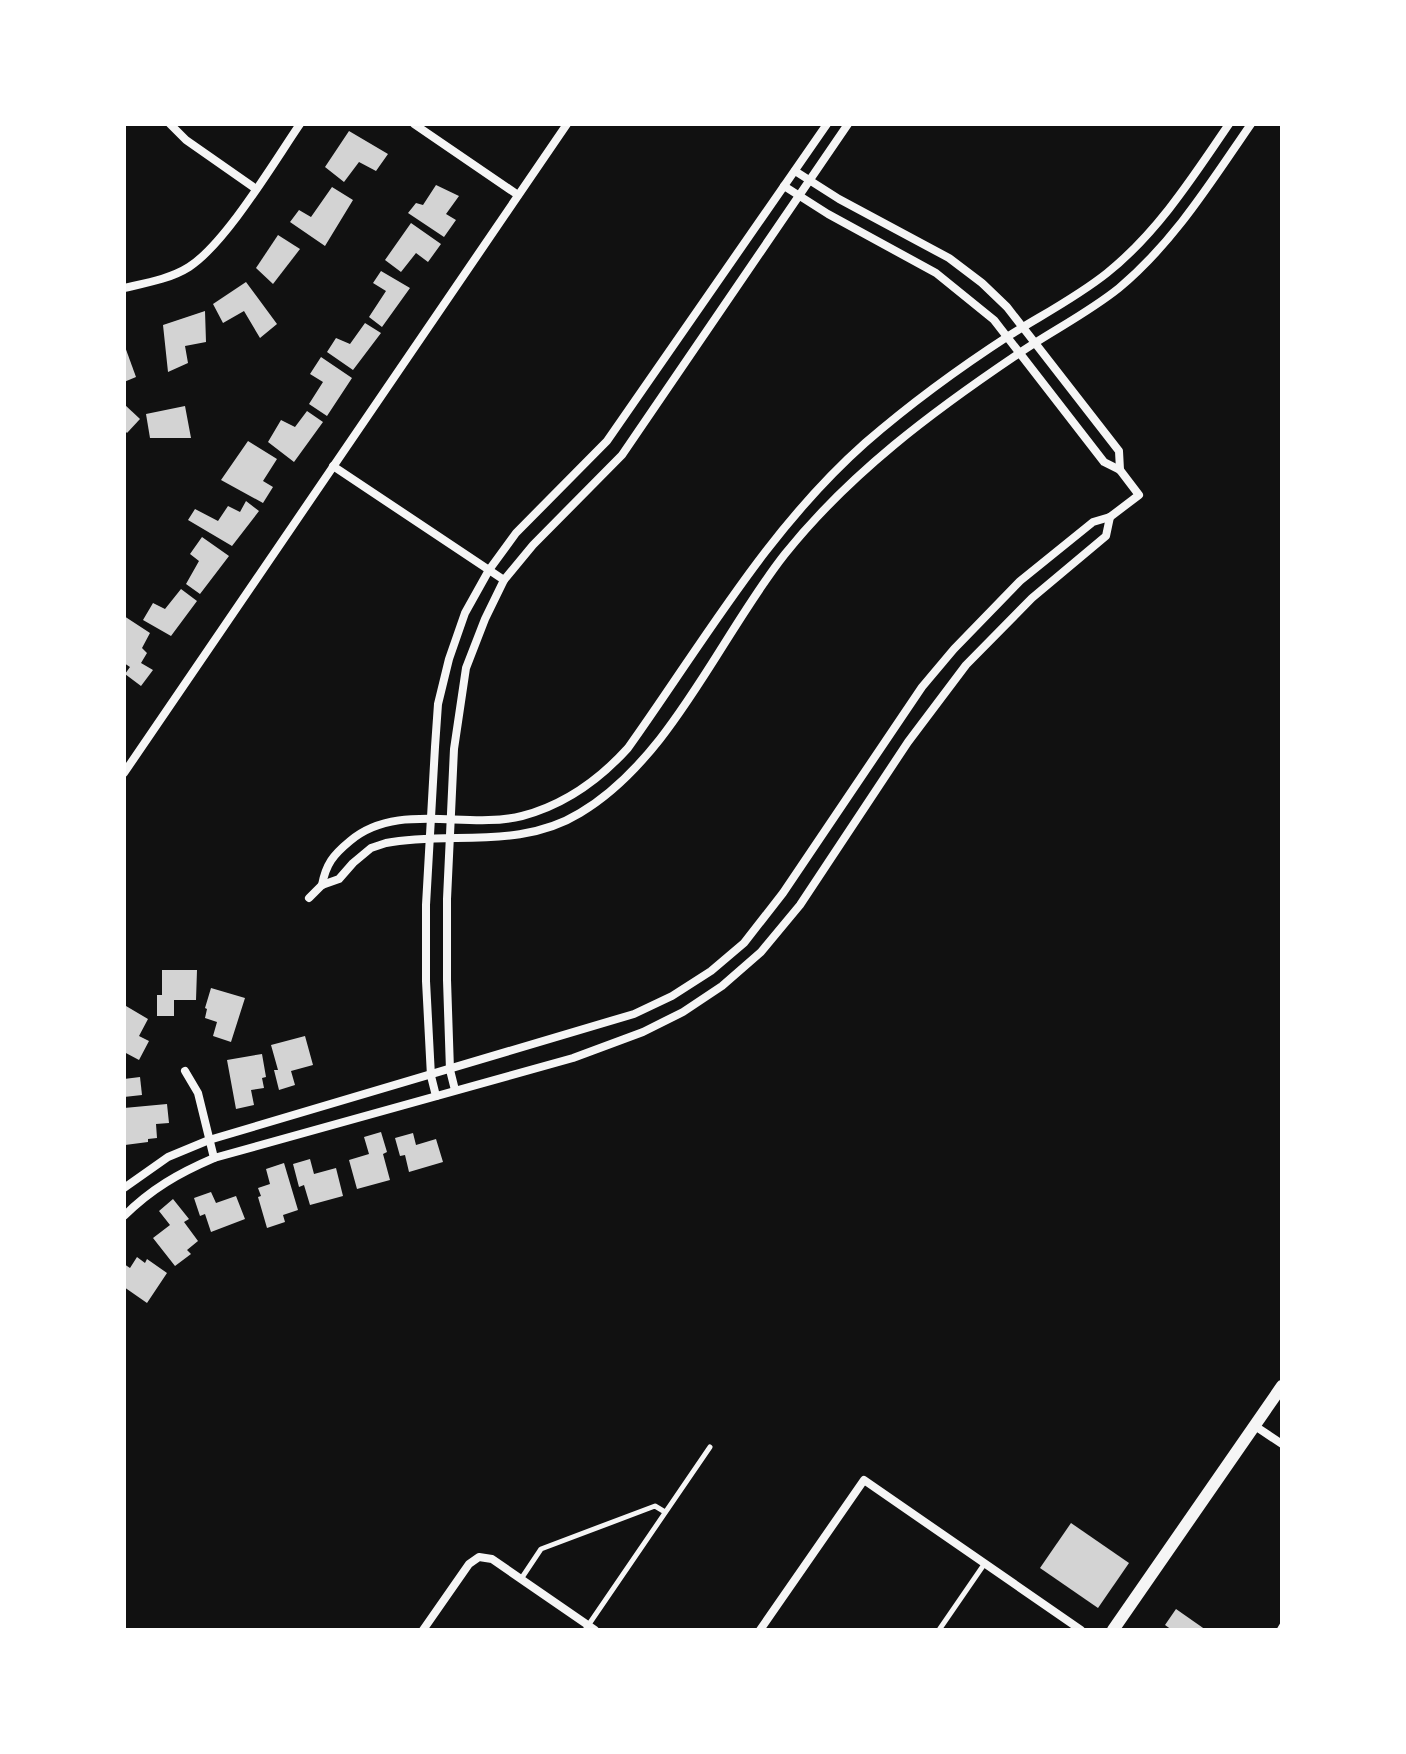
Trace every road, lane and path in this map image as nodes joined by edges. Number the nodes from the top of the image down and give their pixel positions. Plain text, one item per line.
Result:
1 (170, 124) edge
2 (300, 124) edge
3 (414, 124) edge
4 (567, 124) edge
5 (827, 124) edge
6 (848, 124) edge
7 (1229, 124) edge
8 (1251, 124) edge
9 (795, 171) junction
10 (810, 181) junction
11 (784, 186) junction
12 (256, 189) junction
13 (518, 195) junction
14 (800, 196) junction
15 (124, 288) edge
16 (1023, 327) junction
17 (1008, 336) junction
18 (1036, 343) junction
19 (670, 351) junction
20 (1021, 352) junction
21 (686, 362) junction
22 (333, 466) junction
23 (1120, 470) junction
24 (1110, 517) junction
25 (489, 570) junction
26 (504, 580) junction
27 (713, 624) junction
28 (730, 634) junction
29 (892, 731) junction
30 (908, 742) junction
31 (125, 770) edge
32 (450, 819) junction
33 (431, 820) junction
34 (429, 839) junction
35 (449, 839) junction
36 (322, 885) junction
37 (783, 893) junction
38 (309, 898) dead end
39 (800, 905) junction
40 (450, 1070) junction
41 (185, 1071) dead end
42 (431, 1076) junction
43 (455, 1090) junction
44 (436, 1096) junction
45 (209, 1140) junction
46 (214, 1158) junction
47 (124, 1188) edge
48 (124, 1216) edge
49 (1282, 1386) edge
50 (1255, 1426) junction
51 (1282, 1444) edge
52 (710, 1447) dead end
53 (665, 1512) junction
54 (985, 1563) junction
55 (521, 1579) junction
56 (589, 1628) edge
57 (423, 1630) edge
58 (760, 1630) edge
59 (939, 1630) edge
60 (1081, 1630) edge
61 (1113, 1630) edge

1 - 12 street
2 - 12 street
3 - 13 street
4 - 13 street
5 - 9 street
6 - 10 street
7 - 16 street
8 - 18 street
9 - 10 street
9 - 11 street
10 - 14 street
10 - 16 street
11 - 14 street
11 - 19 street
12 - 15 street
13 - 22 street
14 - 17 street
14 - 21 street
16 - 17 street
16 - 18 street
17 - 20 street
17 - 27 street
18 - 20 street
18 - 23 street
19 - 21 street
19 - 25 street
20 - 23 street
20 - 28 street
21 - 26 street
22 - 25 street
22 - 31 street
23 - 24 street
24 - 29 street
24 - 30 street
25 - 26 street
25 - 33 street
26 - 32 street
27 - 28 street
27 - 32 street
28 - 35 street
29 - 30 street
29 - 37 street
30 - 39 street
32 - 33 street
32 - 35 street
33 - 34 street
33 - 36 street
34 - 35 street
34 - 36 street
34 - 42 street
35 - 40 street
36 - 38 street
37 - 39 street
37 - 40 street
39 - 43 street
40 - 42 street
40 - 43 street
41 - 45 street
42 - 44 street
42 - 45 street
43 - 44 street
44 - 46 street
45 - 46 street
45 - 47 street
46 - 48 street
49 - 50 main road
50 - 51 street
50 - 61 main road
52 - 53 lane
53 - 55 lane
53 - 56 lane
54 - 58 street
54 - 59 lane
54 - 60 street
55 - 56 street
55 - 57 street

